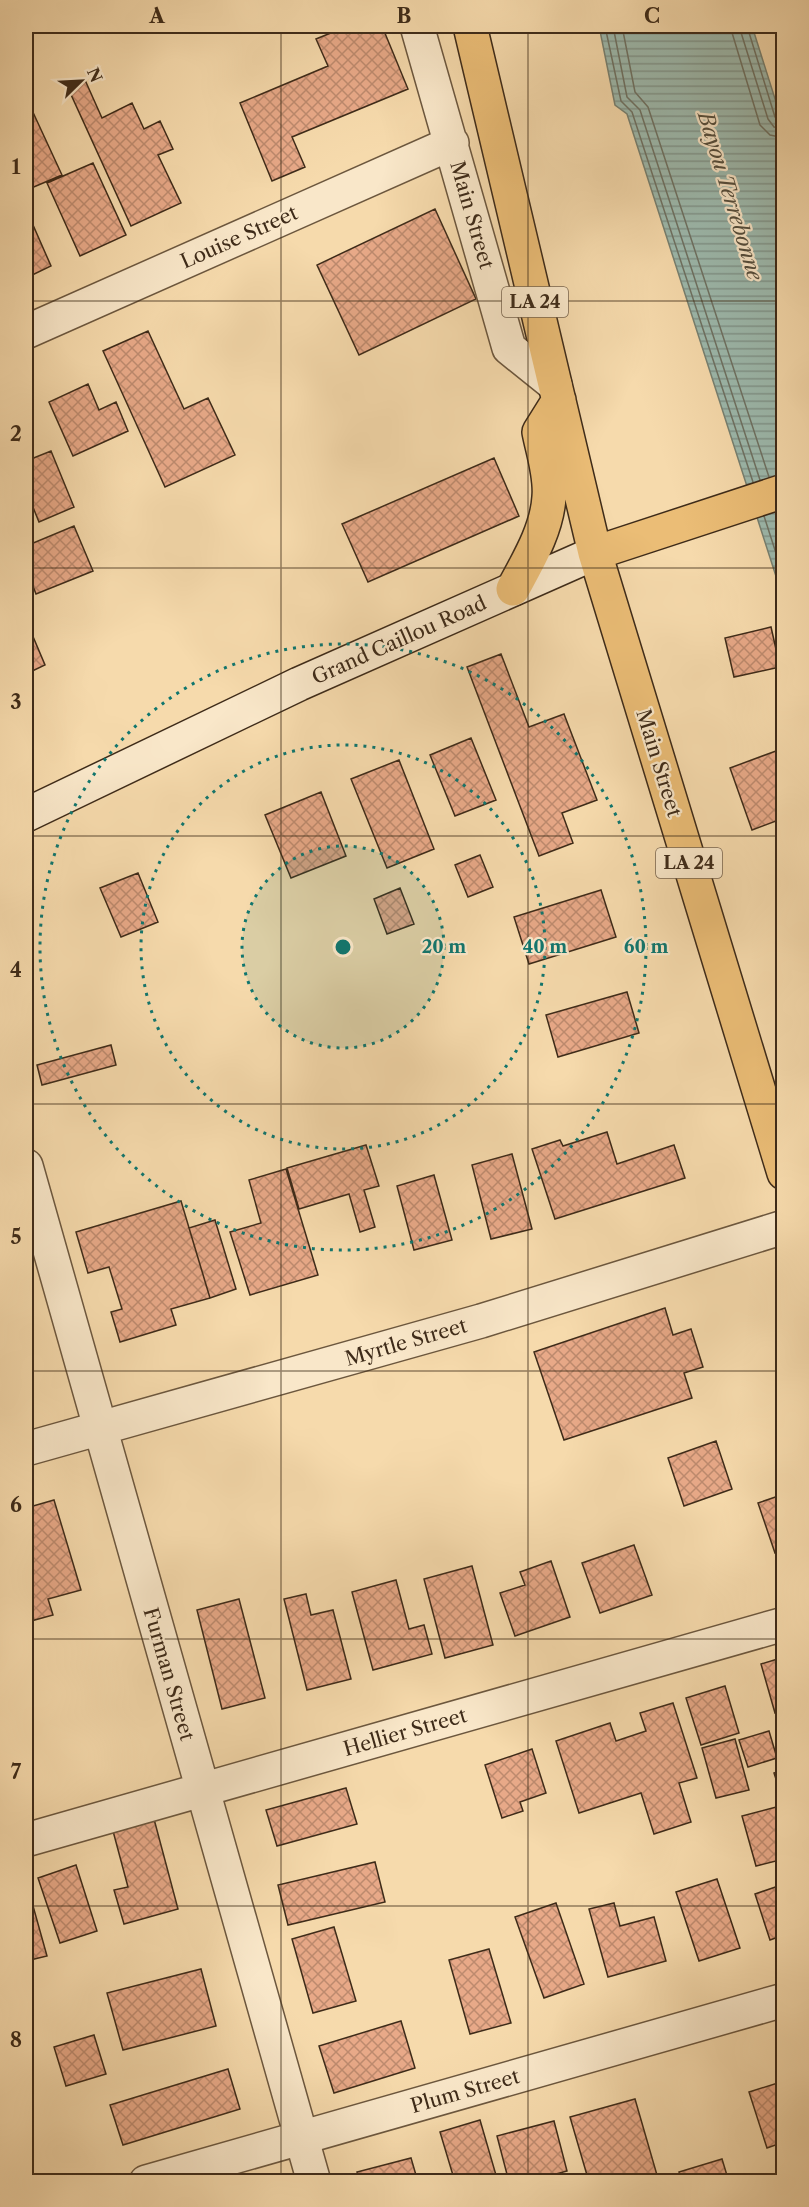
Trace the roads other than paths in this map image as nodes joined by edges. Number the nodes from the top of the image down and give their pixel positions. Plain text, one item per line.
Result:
1 (417, 26) edge
2 (473, 38) edge
3 (452, 143) junction
4 (26, 332) edge
5 (557, 392) junction
6 (783, 491) edge
7 (595, 552) junction
8 (513, 589) junction
9 (26, 815) edge
10 (26, 1166) edge
11 (783, 1173) edge
12 (783, 1227) edge
13 (99, 1429) junction
14 (26, 1449) edge
15 (783, 1624) edge
16 (201, 1790) junction
17 (26, 1840) edge
18 (783, 2000) edge
19 (302, 2138) junction
20 (146, 2181) edge
21 (314, 2181) edge

1 - 3 street, Main Street
2 - 5 main road, Main Street / LA 24
3 - 4 street, Louise Street
3 - 5 street, Main Street
5 - 7 main road, Main Street / LA 24
5 - 8 main road
6 - 7 main road, Grand Caillou Road
7 - 8 street, Grand Caillou Road
7 - 11 main road, Main Street / LA 24
8 - 9 street, Grand Caillou Road
10 - 13 street, Furman Street
12 - 13 street, Myrtle Street
13 - 14 street, Myrtle Street
13 - 16 street, Furman Street
15 - 16 street, Hellier Street
16 - 17 street, Hellier Street
16 - 19 street, Furman Street
18 - 19 street, Plum Street
19 - 20 street, Plum Street
19 - 21 street, Furman Street

